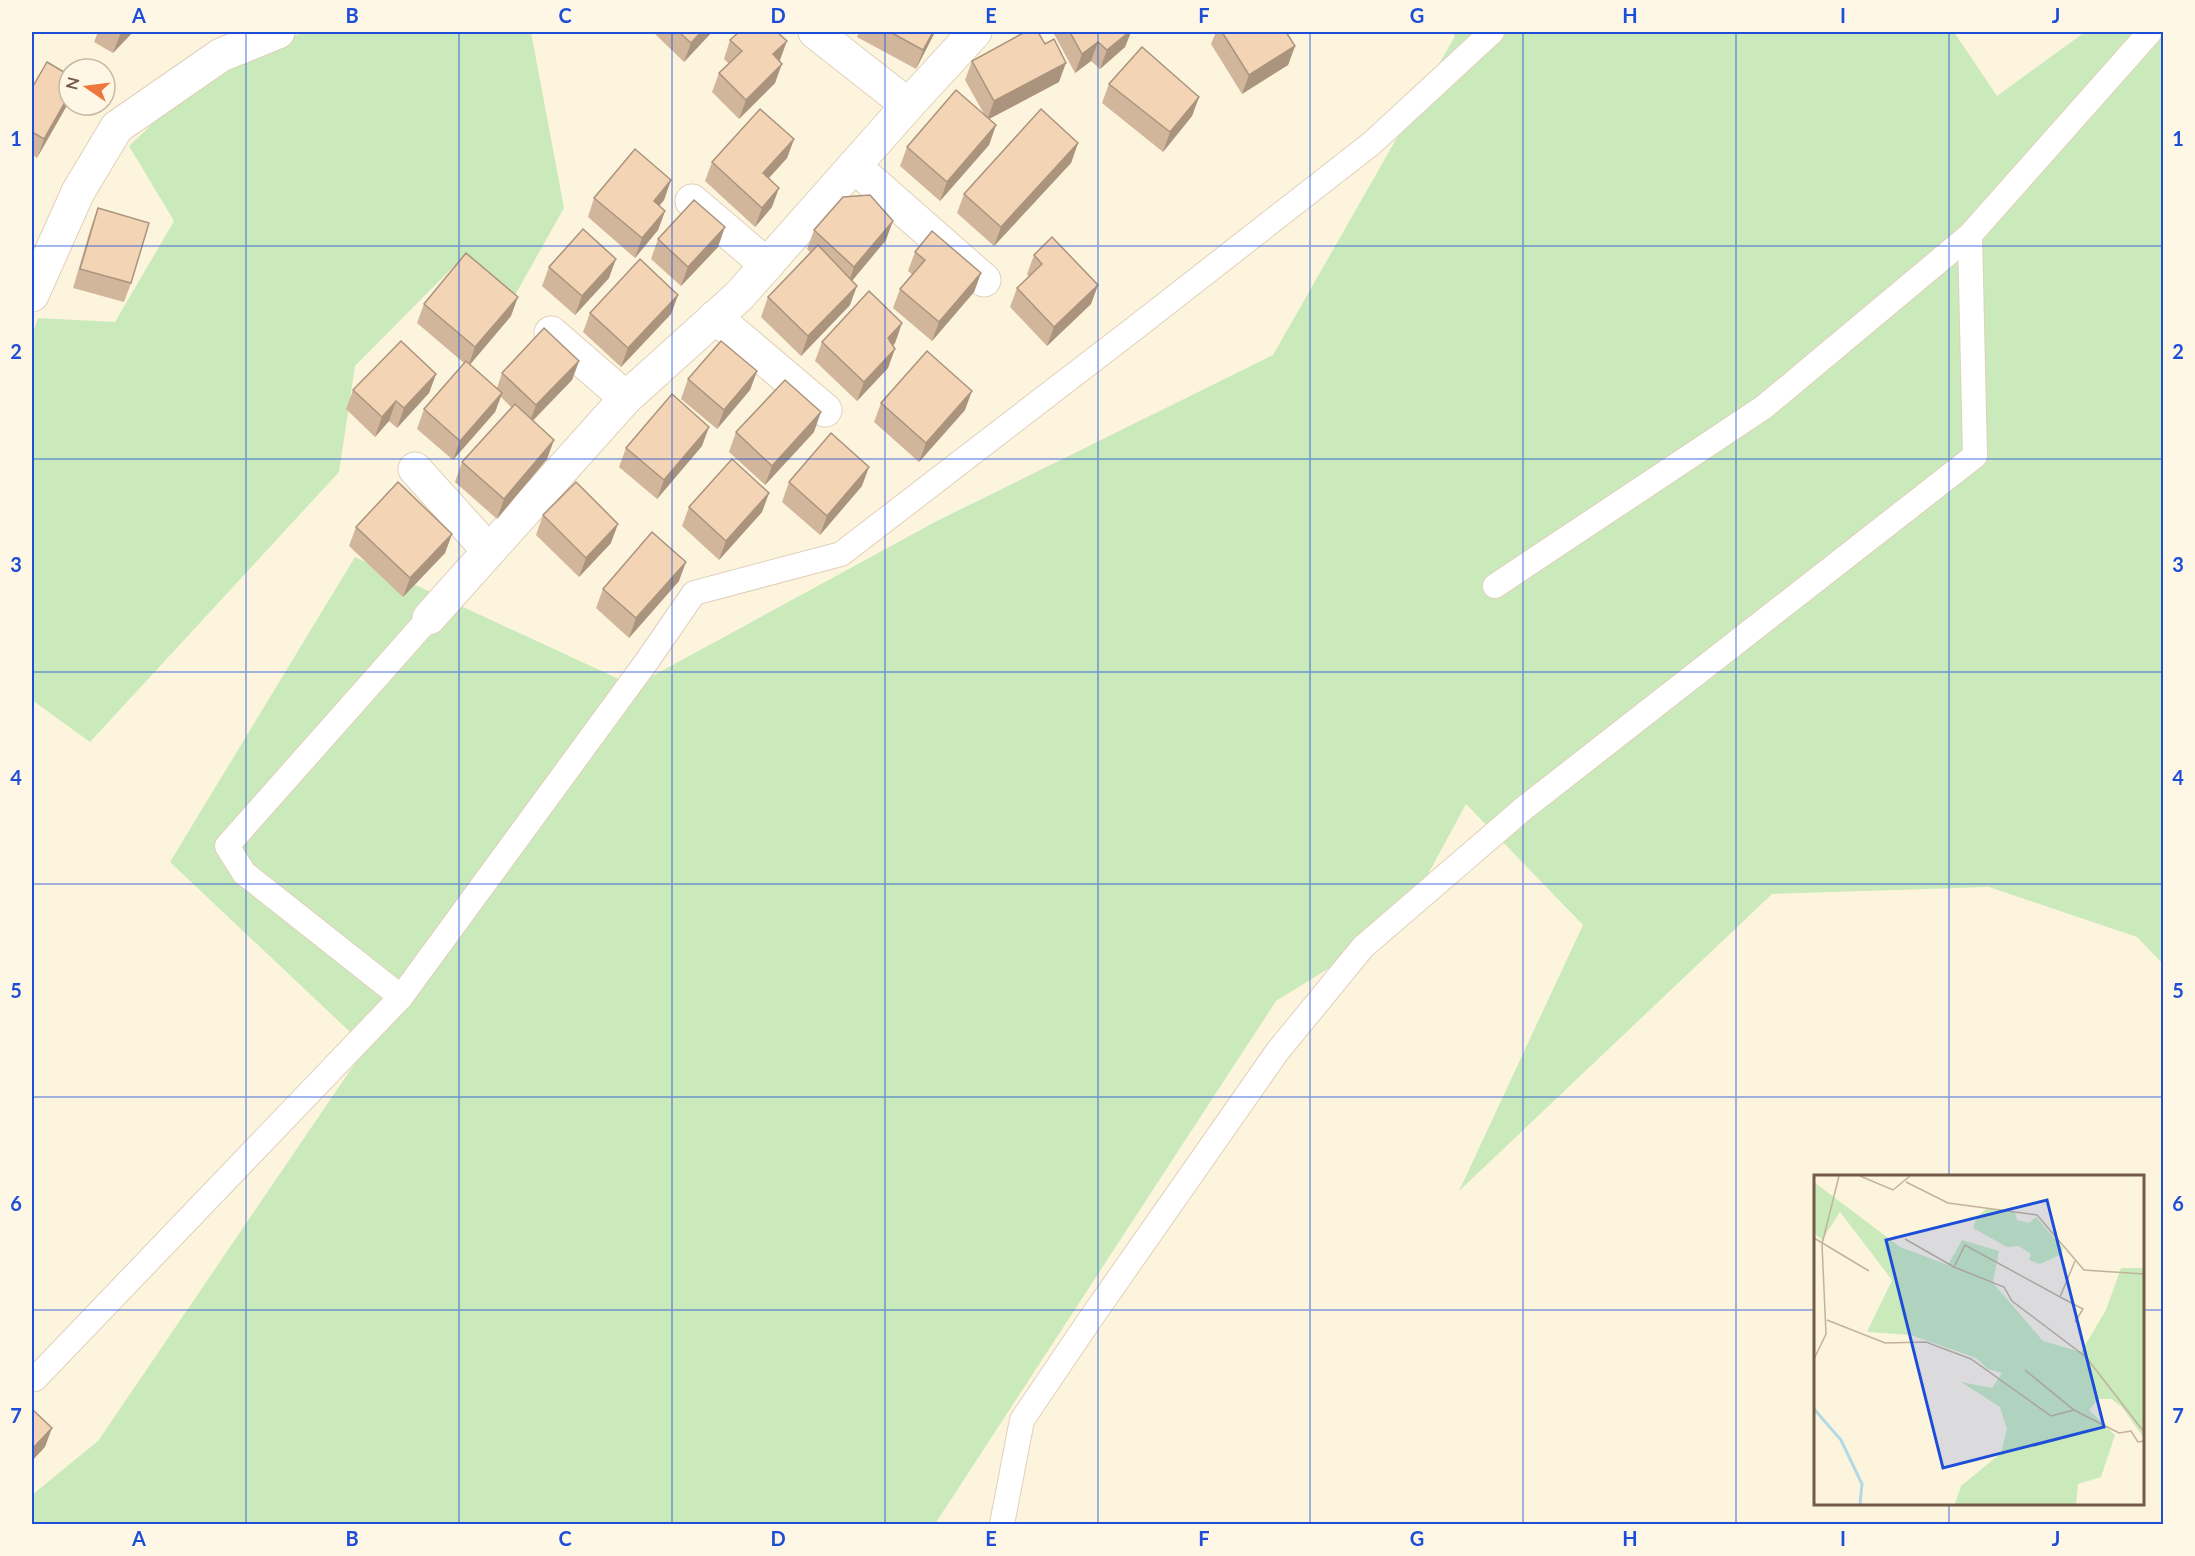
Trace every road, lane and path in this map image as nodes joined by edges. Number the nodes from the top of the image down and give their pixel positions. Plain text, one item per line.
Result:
1 (278, 32) edge
2 (815, 32) edge
3 (975, 32) edge
4 (1492, 32) edge
5 (2150, 32) edge
6 (908, 105) junction
7 (854, 166) junction
8 (692, 201) edge
9 (1970, 236) junction
10 (767, 265) junction
11 (984, 280) dead end
12 (32, 295) edge
13 (716, 318) junction
14 (551, 333) edge
15 (626, 398) junction
16 (825, 410) dead end
17 (415, 469) dead end
18 (489, 551) junction
19 (1496, 586) dead end
20 (429, 618) joint
21 (401, 997) junction
22 (35, 1378) dead end
23 (1002, 1524) edge

1 - 12 street
2 - 6 street
3 - 6 street
4 - 21 lane
5 - 9 lane
6 - 7 street
7 - 10 street
7 - 11 street
8 - 10 street
9 - 19 lane
9 - 23 lane
10 - 13 street
13 - 15 street
13 - 16 street
14 - 15 street
15 - 18 street
17 - 18 street
18 - 20 street
20 - 21 lane
21 - 22 lane

